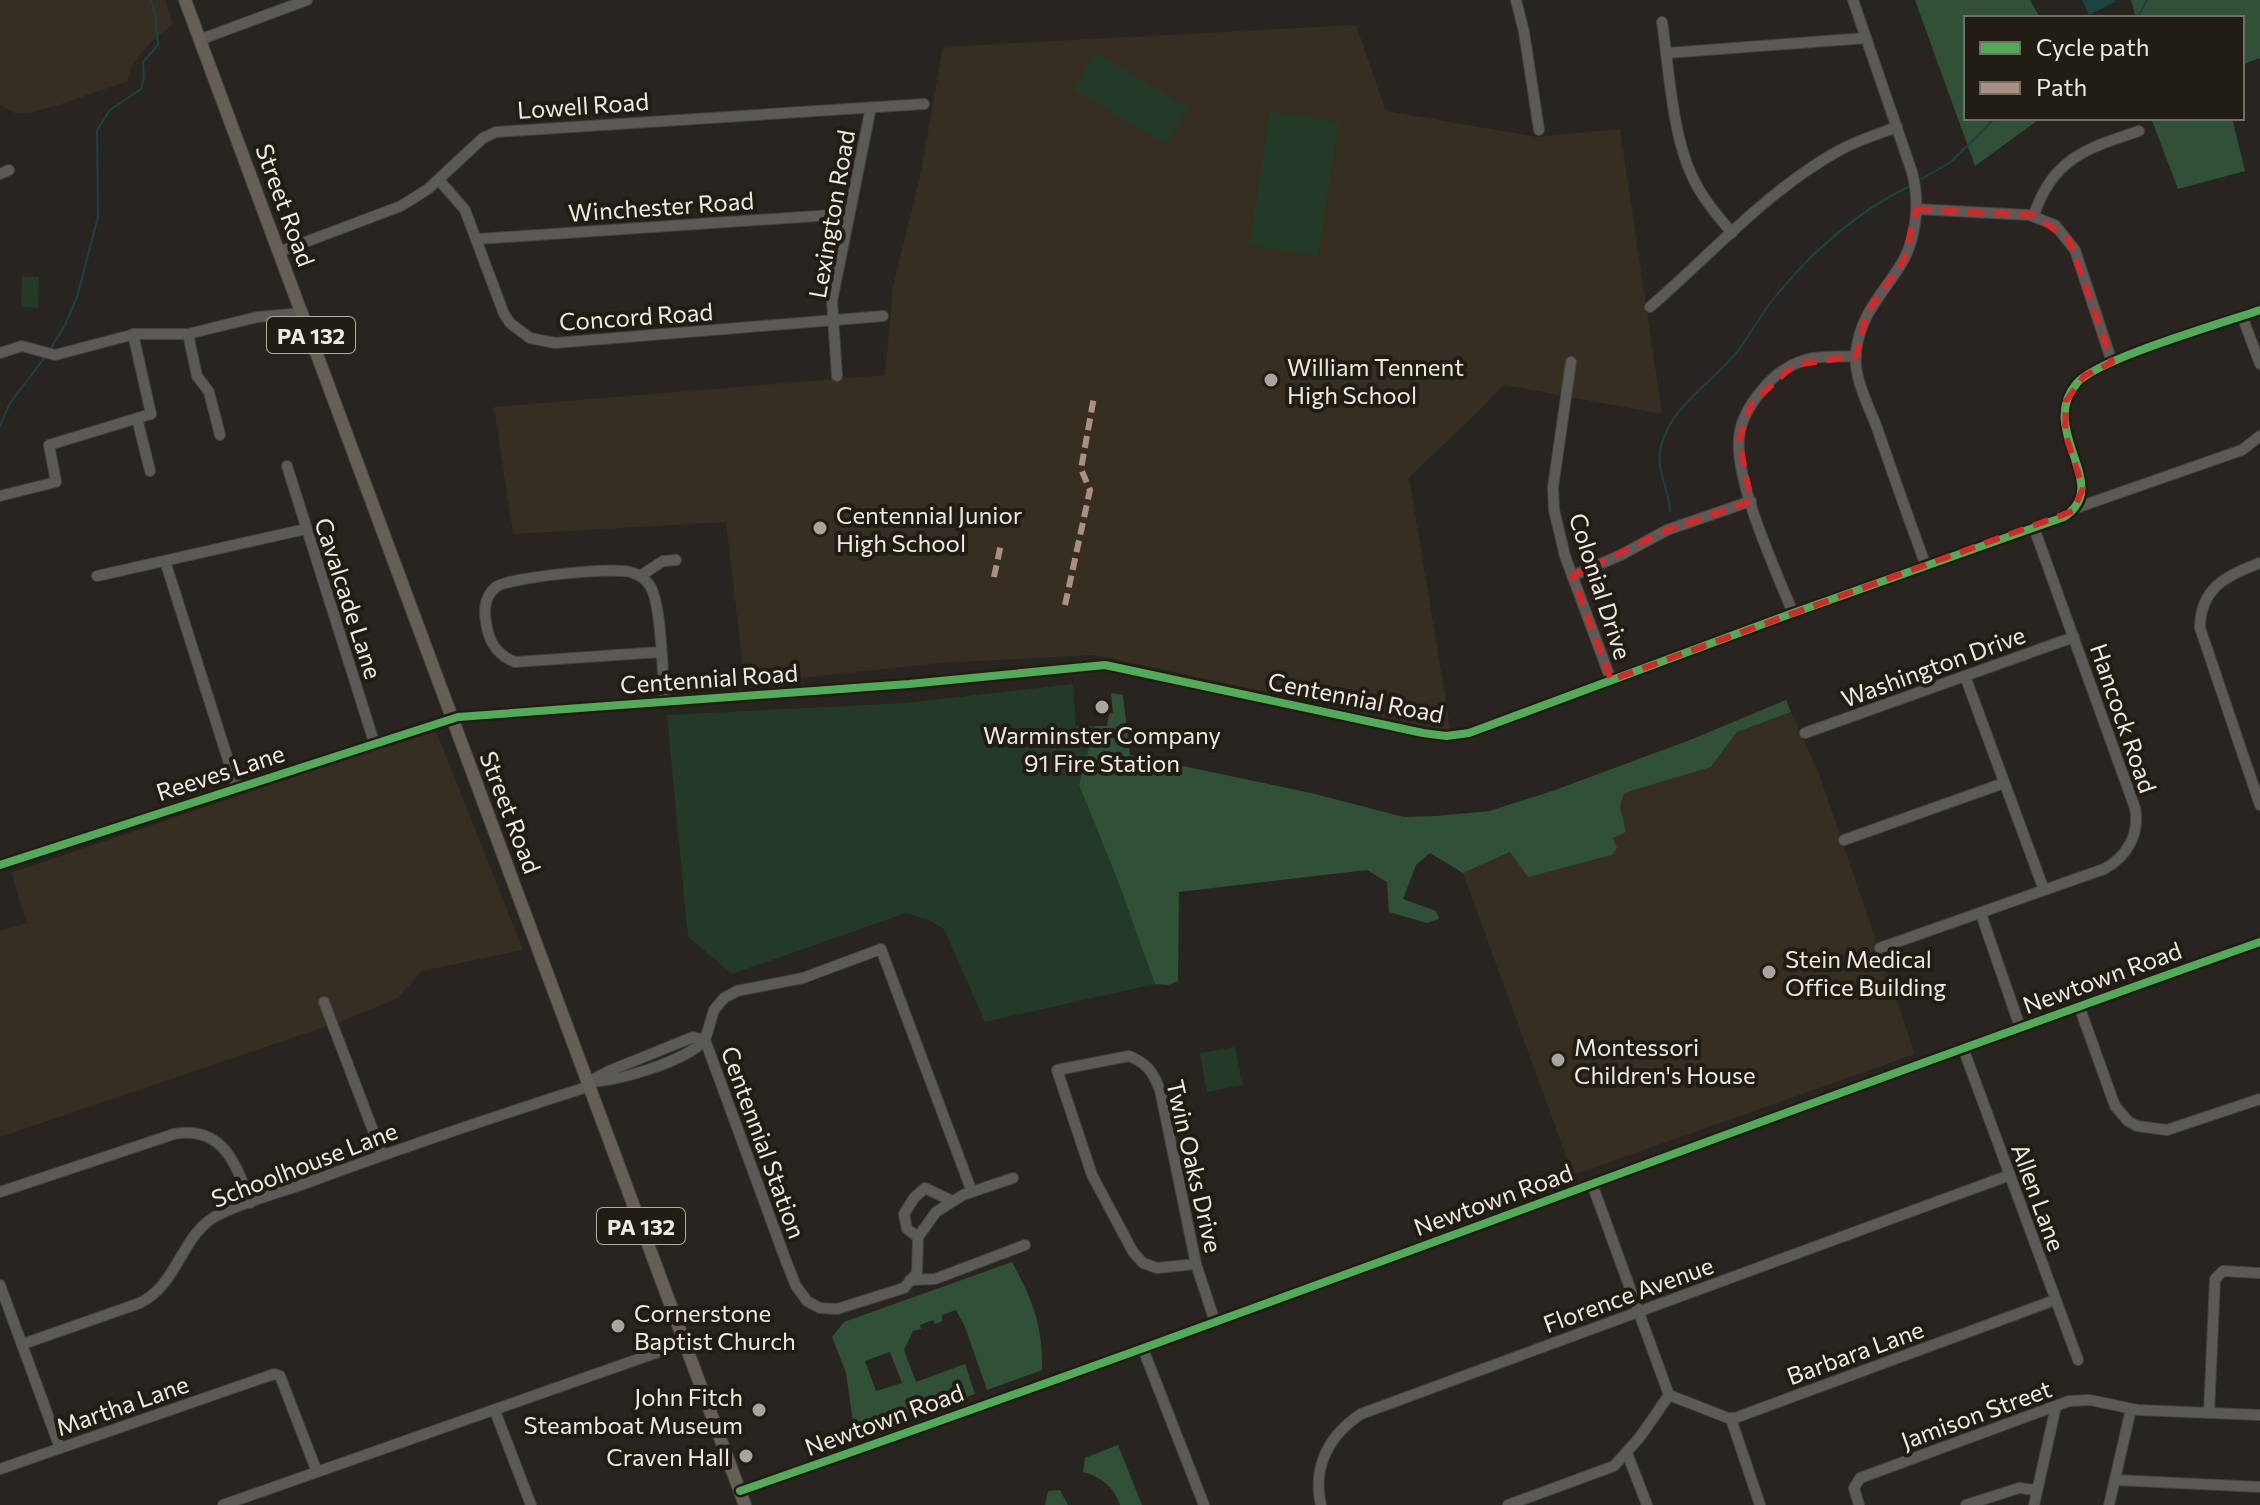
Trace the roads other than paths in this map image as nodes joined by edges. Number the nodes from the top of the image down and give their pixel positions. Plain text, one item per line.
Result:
1 (185, 0) edge
2 (307, 0) edge
3 (1516, 0) edge
4 (1853, 0) edge
5 (1662, 22) dead end
6 (1866, 38) junction
7 (199, 40) junction
8 (1667, 53) junction
9 (924, 104) dead end
10 (871, 107) junction
11 (1897, 127) junction
12 (1539, 130) dead end
13 (2139, 131) dead end
14 (439, 180) junction
15 (1916, 209) junction
16 (2034, 215) junction
17 (848, 217) junction
18 (1732, 233) junction
19 (477, 239) junction
20 (279, 252) junction
21 (1650, 307) dead end
22 (2260, 310) edge
23 (303, 313) junction
24 (883, 316) dead end
25 (2242, 316) junction
26 (833, 320) junction
27 (133, 334) junction
28 (188, 334) junction
29 (0, 353) edge
30 (1856, 356) junction
31 (1571, 362) dead end
32 (2112, 362) junction
33 (2260, 364) edge
34 (837, 376) dead end
35 (137, 418) junction
36 (220, 435) dead end
37 (2260, 436) edge
38 (287, 466) dead end
39 (150, 471) dead end
40 (0, 496) edge
41 (1751, 501) junction
42 (2076, 508) junction
43 (2034, 528) junction
44 (306, 529) junction
45 (676, 560) dead end
46 (165, 561) junction
47 (2260, 563) edge
48 (1926, 566) junction
49 (97, 576) dead end
50 (640, 576) junction
51 (1572, 576) junction
52 (1793, 613) junction
53 (2074, 637) junction
54 (660, 652) junction
55 (1965, 676) junction
56 (1611, 680) junction
57 (665, 701) junction
58 (453, 718) junction
59 (1805, 733) dead end
60 (374, 742) junction
61 (2004, 783) junction
62 (237, 788) junction
63 (2260, 805) edge
64 (1844, 840) dead end
65 (0, 865) edge
66 (2044, 890) junction
67 (1981, 914) junction
68 (2260, 942) edge
69 (1880, 948) dead end
70 (324, 1002) dead end
71 (2079, 1006) junction
72 (2020, 1027) junction
73 (705, 1040) junction
74 (1963, 1048) junction
75 (589, 1084) junction
76 (2260, 1099) edge
77 (382, 1154) junction
78 (2010, 1175) junction
79 (1013, 1178) dead end
80 (1592, 1184) junction
81 (0, 1192) edge
82 (972, 1192) junction
83 (952, 1201) junction
84 (250, 1203) junction
85 (918, 1237) junction
86 (1025, 1245) dead end
87 (1196, 1264) junction
88 (2260, 1273) edge
89 (910, 1280) junction
90 (0, 1285) edge
91 (2055, 1300) junction
92 (1639, 1310) junction
93 (1215, 1322) junction
94 (684, 1343) junction
95 (23, 1344) junction
96 (1143, 1349) junction
97 (2078, 1360) dead end
98 (1669, 1395) junction
99 (2056, 1406) junction
100 (2131, 1409) junction
101 (495, 1411) junction
102 (2209, 1413) junction
103 (2260, 1415) edge
104 (1731, 1419) junction
105 (60, 1448) junction
106 (1627, 1453) junction
107 (0, 1469) edge
108 (317, 1472) junction
109 (2115, 1480) junction
110 (2260, 1487) edge
111 (2037, 1490) junction
112 (740, 1491) junction
113 (1526, 1502) edge
114 (223, 1505) edge
115 (531, 1505) edge
116 (745, 1505) edge
117 (1204, 1505) edge
118 (1321, 1505) edge
119 (1508, 1505) edge
120 (1647, 1505) edge
121 (1760, 1505) edge
122 (1859, 1505) edge
123 (1966, 1505) edge
124 (2034, 1505) edge
125 (2109, 1505) edge

1 - 7 main road, Street Road / PA 132
2 - 7 street
3 - 12 street
4 - 6 street
5 - 8 street
6 - 8 street
6 - 11 street
7 - 20 main road, Street Road / PA 132
8 - 18 street
9 - 10 street, Lowell Road
10 - 14 street, Lowell Road
10 - 17 street, Lexington Road
11 - 15 street
11 - 18 street
13 - 16 street
14 - 19 street, Concord Road
14 - 20 street, Lowell Road
15 - 16 street
15 - 30 street
16 - 32 street
17 - 19 street, Winchester Road
17 - 26 street, Lexington Road
18 - 21 street
19 - 26 street, Concord Road
20 - 23 main road, Street Road / PA 132
22 - 25 street
23 - 28 street
23 - 58 main road, Street Road / PA 132
24 - 26 street, Concord Road
25 - 32 street
25 - 33 street
26 - 34 street, Lexington Road
27 - 28 street
27 - 29 street
27 - 35 street
28 - 36 street
30 - 41 street
30 - 48 street
31 - 51 street, Colonial Drive
32 - 42 street
35 - 39 street
35 - 40 street
37 - 42 street, Centennial Road
38 - 44 street, Cavalcade Lane
41 - 51 street
41 - 52 street
42 - 43 street, Centennial Road
43 - 48 street, Centennial Road
43 - 53 street, Hancock Road
44 - 46 street
44 - 60 street, Cavalcade Lane
45 - 50 street
46 - 49 street
46 - 62 street
47 - 63 street
48 - 52 street, Centennial Road
50 - 54 street
50 - 54 street
51 - 56 street, Colonial Drive
52 - 56 street, Centennial Road
53 - 55 street, Washington Drive
53 - 66 street, Hancock Road
54 - 57 street
55 - 59 street, Washington Drive
55 - 61 street
56 - 57 street, Centennial Road
57 - 58 street, Centennial Road
58 - 60 street, Reeves Lane
58 - 75 main road, Street Road / PA 132
60 - 62 street, Reeves Lane
61 - 64 street
61 - 66 street
62 - 65 street, Reeves Lane
66 - 67 street, Hancock Road
67 - 69 street, Hancock Road
67 - 72 street
68 - 71 street, Newtown Road
70 - 77 street
71 - 72 street, Newtown Road
71 - 76 street
72 - 74 street, Newtown Road
73 - 75 street, Schoolhouse Lane
73 - 82 street, Centennial Station
73 - 89 street, Centennial Station
74 - 78 street, Allen Lane
74 - 80 street, Newtown Road
75 - 77 street, Schoolhouse Lane
75 - 94 main road, Street Road / PA 132
77 - 84 street, Schoolhouse Lane
78 - 91 street, Allen Lane
78 - 92 street, Florence Avenue
79 - 82 street
80 - 92 street
80 - 93 street, Newtown Road
81 - 84 street
82 - 83 street
83 - 85 street
83 - 85 street
84 - 95 street, Schoolhouse Lane
85 - 89 street
86 - 89 street
87 - 87 street, Twin Oaks Drive
87 - 93 street, Twin Oaks Drive
88 - 102 street
90 - 95 street
91 - 97 street, Allen Lane
91 - 104 street, Barbara Lane
92 - 98 street
92 - 118 street, Florence Avenue
93 - 96 street, Newtown Road
94 - 101 street
94 - 112 main road, Street Road / PA 132
95 - 105 street
96 - 112 street, Newtown Road
96 - 117 street
98 - 104 street
98 - 106 street
99 - 100 street, Jamison Street
99 - 111 street
99 - 122 street, Jamison Street
100 - 102 street, Jamison Street
100 - 109 street
101 - 108 street
101 - 115 street
102 - 103 street, Jamison Street
104 - 121 street
105 - 107 street, Martha Lane
105 - 108 street, Martha Lane
106 - 113 street
106 - 120 street
108 - 114 street
109 - 110 street
109 - 125 street
111 - 123 street
111 - 124 street
112 - 116 main road, Street Road / PA 132
113 - 119 street

